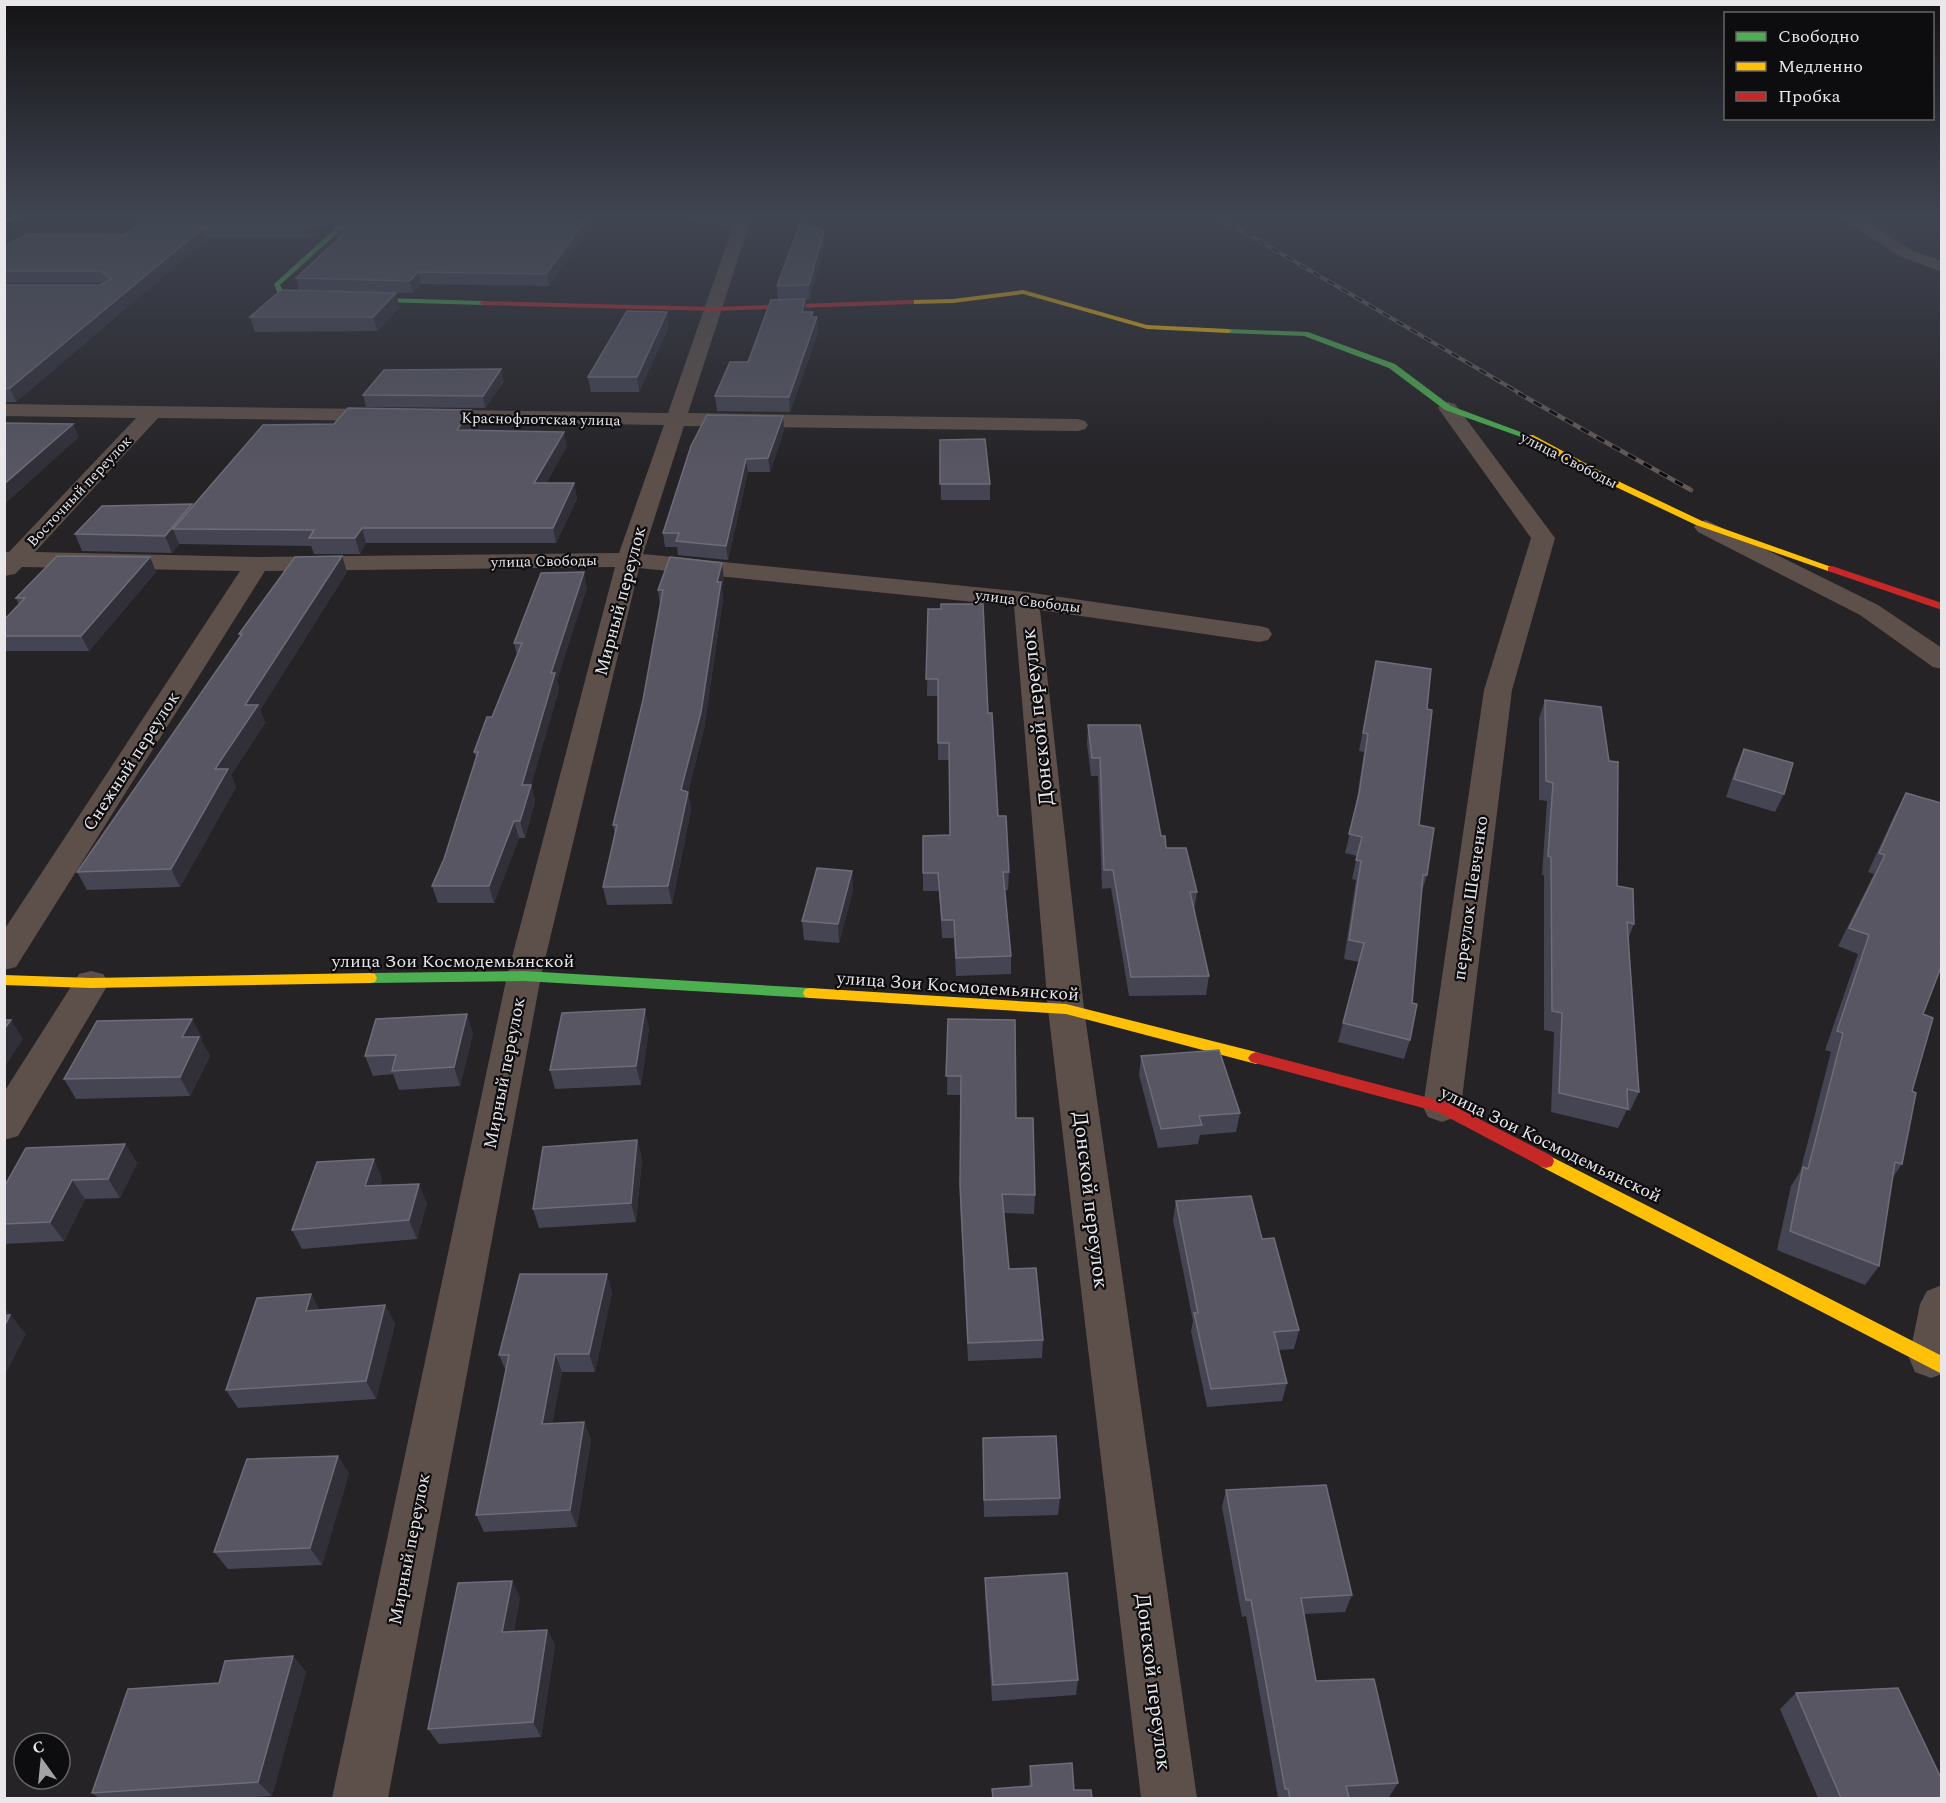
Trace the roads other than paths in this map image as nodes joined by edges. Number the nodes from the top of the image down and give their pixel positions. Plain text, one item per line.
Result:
1 (318, 300) edge
2 (716, 300) edge
3 (960, 300) edge
4 (1052, 300) edge
5 (713, 309) junction
6 (1448, 408) junction
7 (4, 410) edge
8 (153, 412) junction
9 (674, 422) junction
10 (1078, 425) dead end
11 (1699, 523) junction
12 (628, 560) junction
13 (8, 562) edge
14 (256, 564) junction
15 (1026, 600) junction
16 (1941, 607) edge
17 (1259, 634) dead end
18 (1941, 661) edge
19 (4, 958) edge
20 (524, 976) junction
21 (4, 980) edge
22 (91, 983) junction
23 (1066, 1009) junction
24 (1442, 1107) junction
25 (4, 1125) edge
26 (1941, 1304) edge
27 (1936, 1362) edge
28 (360, 1798) edge
29 (1169, 1798) edge

1 - 5 street, улица Свободы
2 - 5 street, Мирный переулок
3 - 5 street, улица Свободы
4 - 6 street, улица Свободы
5 - 9 street, Мирный переулок
6 - 11 street, улица Свободы
6 - 24 street, переулок Шевченко
7 - 8 street, Краснофлотская улица
8 - 9 street, Краснофлотская улица
8 - 13 street, Восточный переулок
9 - 10 street, Краснофлотская улица
9 - 12 street, Мирный переулок
11 - 16 street, улица Свободы
11 - 18 street
12 - 14 street, улица Свободы
12 - 15 street, улица Свободы
12 - 20 street, Мирный переулок
13 - 14 street, улица Свободы
14 - 19 street, Снежный переулок
15 - 17 street, улица Свободы
15 - 23 street, Донской переулок
20 - 22 street, улица Зои Космодемьянской
20 - 23 street, улица Зои Космодемьянской
20 - 28 street, Мирный переулок
21 - 22 street, улица Зои Космодемьянской
22 - 25 street
23 - 24 street, улица Зои Космодемьянской
23 - 29 street, Донской переулок
24 - 27 street, улица Зои Космодемьянской
26 - 27 street

